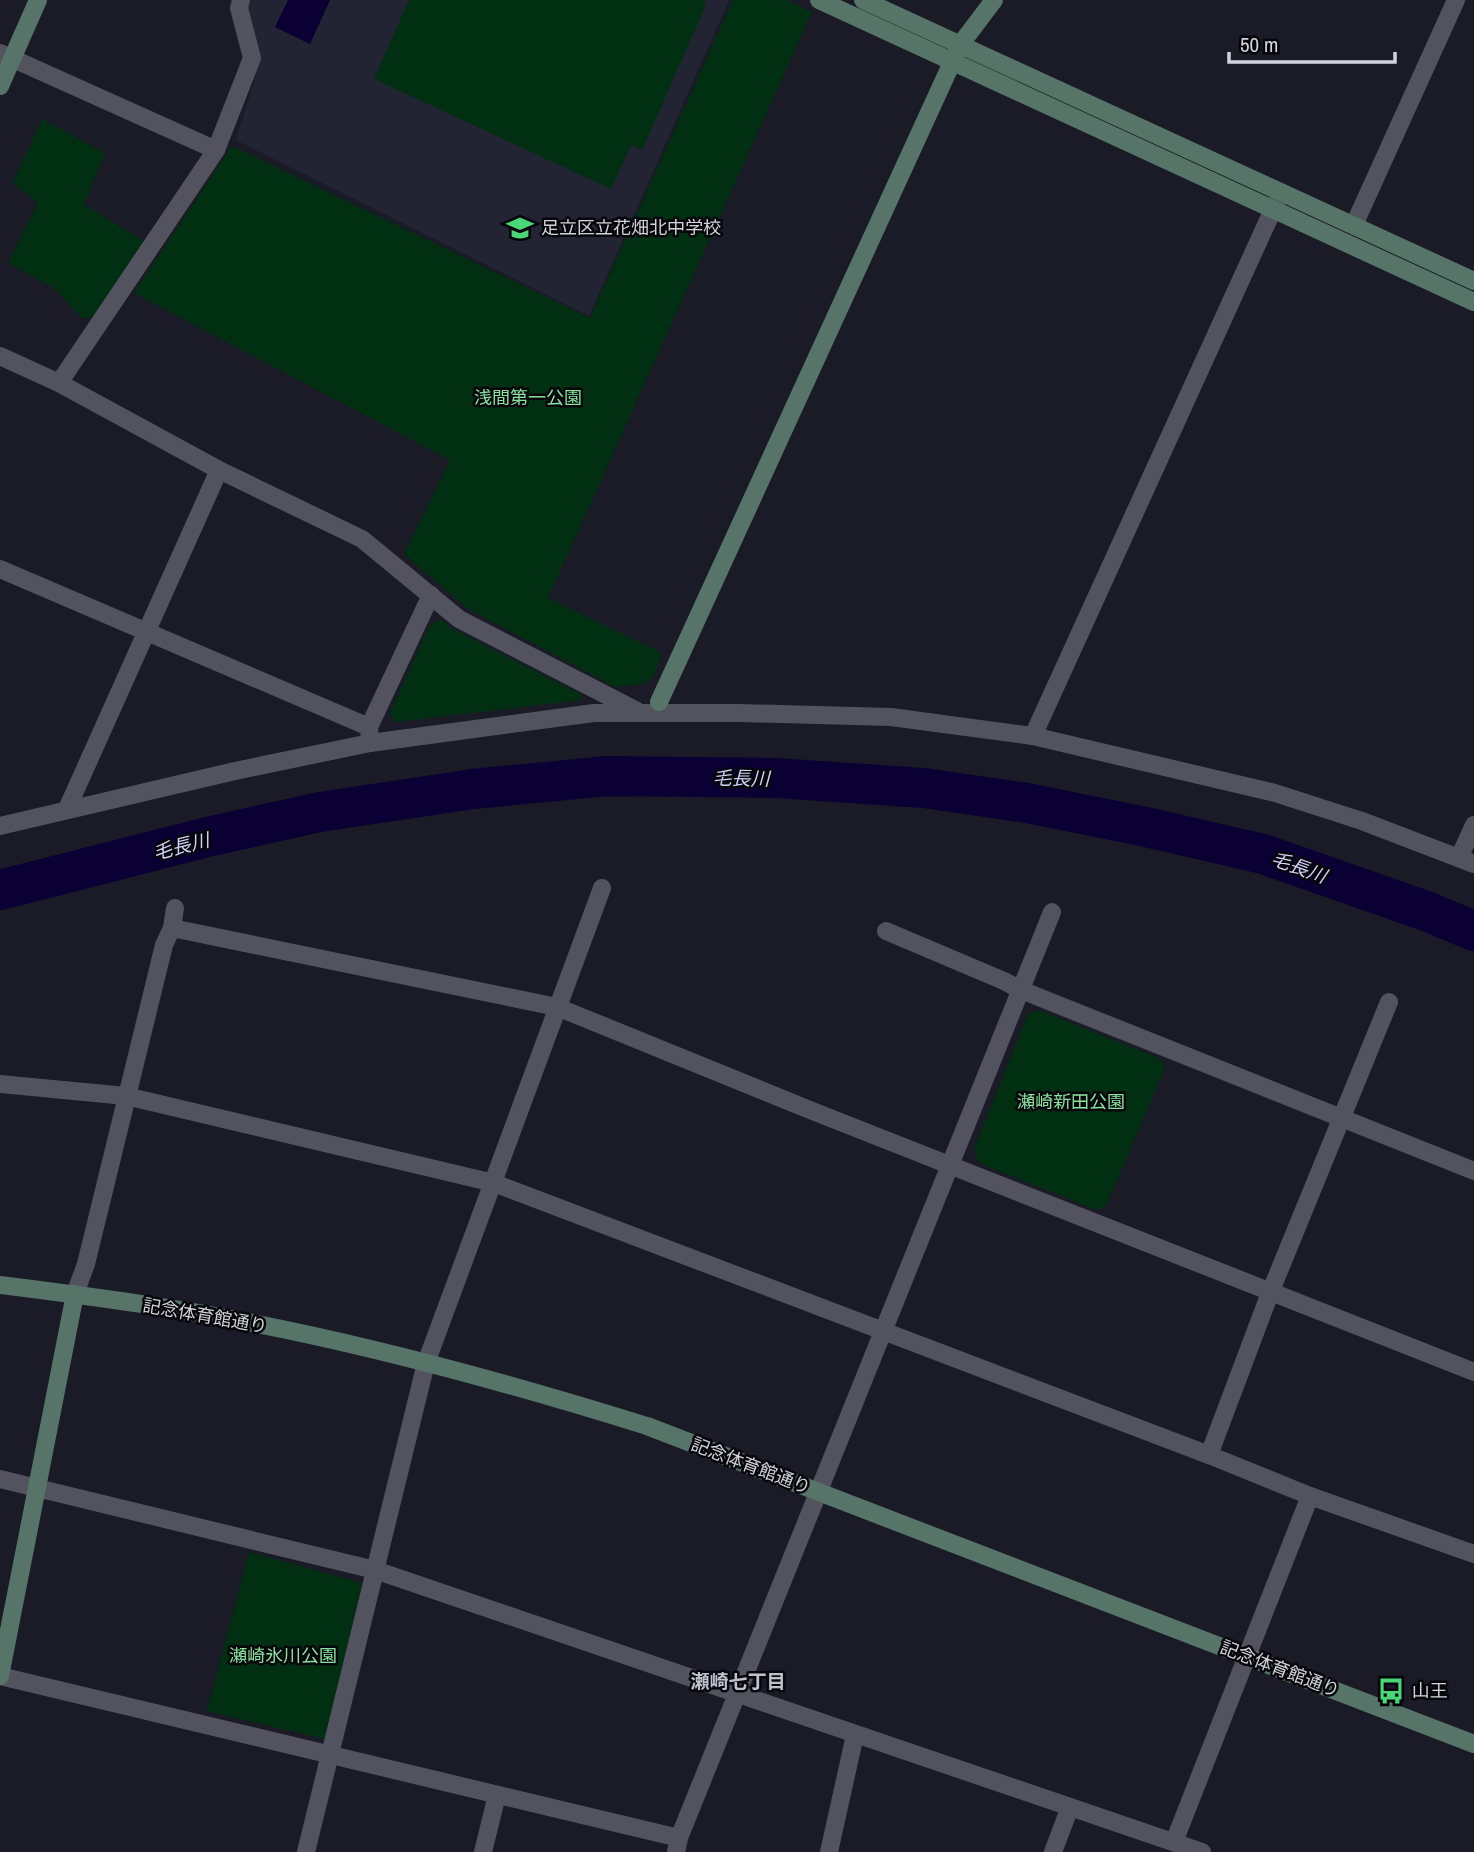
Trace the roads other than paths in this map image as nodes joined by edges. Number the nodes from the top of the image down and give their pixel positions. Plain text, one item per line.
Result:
1 (38, 0) edge
2 (241, 0) edge
3 (820, 0) edge
4 (863, 0) edge
5 (994, 0) edge
6 (1457, 0) edge
7 (842, 5) edge
8 (957, 53) junction
9 (6, 56) edge
10 (0, 86) edge
11 (216, 150) junction
12 (1281, 192) junction
13 (1273, 210) junction
14 (1354, 225) junction
15 (1474, 281) edge
16 (1474, 302) edge
17 (0, 356) edge
18 (58, 383) junction
19 (219, 470) junction
20 (0, 569) edge
21 (431, 595) junction
22 (148, 632) junction
23 (651, 709) junction
24 (370, 735) junction
25 (1033, 736) junction
26 (67, 809) junction
27 (1474, 825) edge
28 (0, 826) edge
29 (1467, 861) edge
30 (602, 888) dead end
31 (175, 908) dead end
32 (1052, 912) dead end
33 (172, 928) junction
34 (886, 931) dead end
35 (1021, 990) junction
36 (1388, 1002) dead end
37 (557, 1007) junction
38 (0, 1084) edge
39 (126, 1096) junction
40 (1342, 1117) junction
41 (950, 1165) junction
42 (1474, 1171) edge
43 (494, 1183) junction
44 (0, 1285) edge
45 (1270, 1293) junction
46 (75, 1294) junction
47 (883, 1331) junction
48 (426, 1363) junction
49 (1474, 1373) edge
50 (1209, 1455) junction
51 (0, 1479) edge
52 (38, 1488) junction
53 (818, 1491) junction
54 (1310, 1496) junction
55 (1474, 1554) edge
56 (375, 1570) junction
57 (1245, 1655) junction
58 (0, 1676) edge
59 (736, 1693) junction
60 (855, 1735) junction
61 (1474, 1744) edge
62 (331, 1755) junction
63 (496, 1795) junction
64 (1070, 1807) junction
65 (1174, 1842) junction
66 (677, 1845) edge
67 (306, 1852) edge
68 (483, 1852) edge
69 (829, 1852) edge
70 (1053, 1852) edge
71 (1202, 1852) edge

1 - 9 street
2 - 11 street
3 - 7 street
4 - 8 street
5 - 8 street
6 - 14 street
7 - 8 street
8 - 12 street
8 - 13 street
8 - 23 street
9 - 10 street
9 - 11 street
11 - 18 street
12 - 13 street
12 - 14 street
13 - 16 street
13 - 25 street
14 - 15 street
17 - 18 street
18 - 19 street
19 - 21 street
19 - 22 street
20 - 22 street
21 - 23 street
21 - 24 street
22 - 24 street
22 - 26 street
23 - 24 street
23 - 25 street
24 - 26 street
25 - 29 street
26 - 28 street
27 - 29 street
30 - 37 street
31 - 33 street
32 - 35 street
33 - 37 street
33 - 39 street
34 - 35 street
35 - 40 street
35 - 41 street
36 - 40 street
37 - 41 street
37 - 43 street
38 - 39 street
39 - 43 street
39 - 46 street
40 - 42 street
40 - 45 street
41 - 45 street
41 - 47 street
43 - 47 street
43 - 48 street
44 - 46 street, 記念体育館通り
45 - 49 street
45 - 50 street
46 - 48 street, 記念体育館通り
46 - 52 street
47 - 50 street
47 - 53 street
48 - 53 street, 記念体育館通り
48 - 56 street
50 - 54 street
51 - 52 street
52 - 56 street
52 - 58 street
53 - 57 street, 記念体育館通り
53 - 59 street
54 - 55 street
54 - 57 street
56 - 59 street
56 - 62 street
57 - 61 street, 記念体育館通り
57 - 65 street
58 - 62 street
59 - 60 street
59 - 66 street
60 - 64 street
60 - 69 street
62 - 63 street
62 - 67 street
63 - 66 street
63 - 68 street
64 - 65 street
64 - 70 street
65 - 71 street

